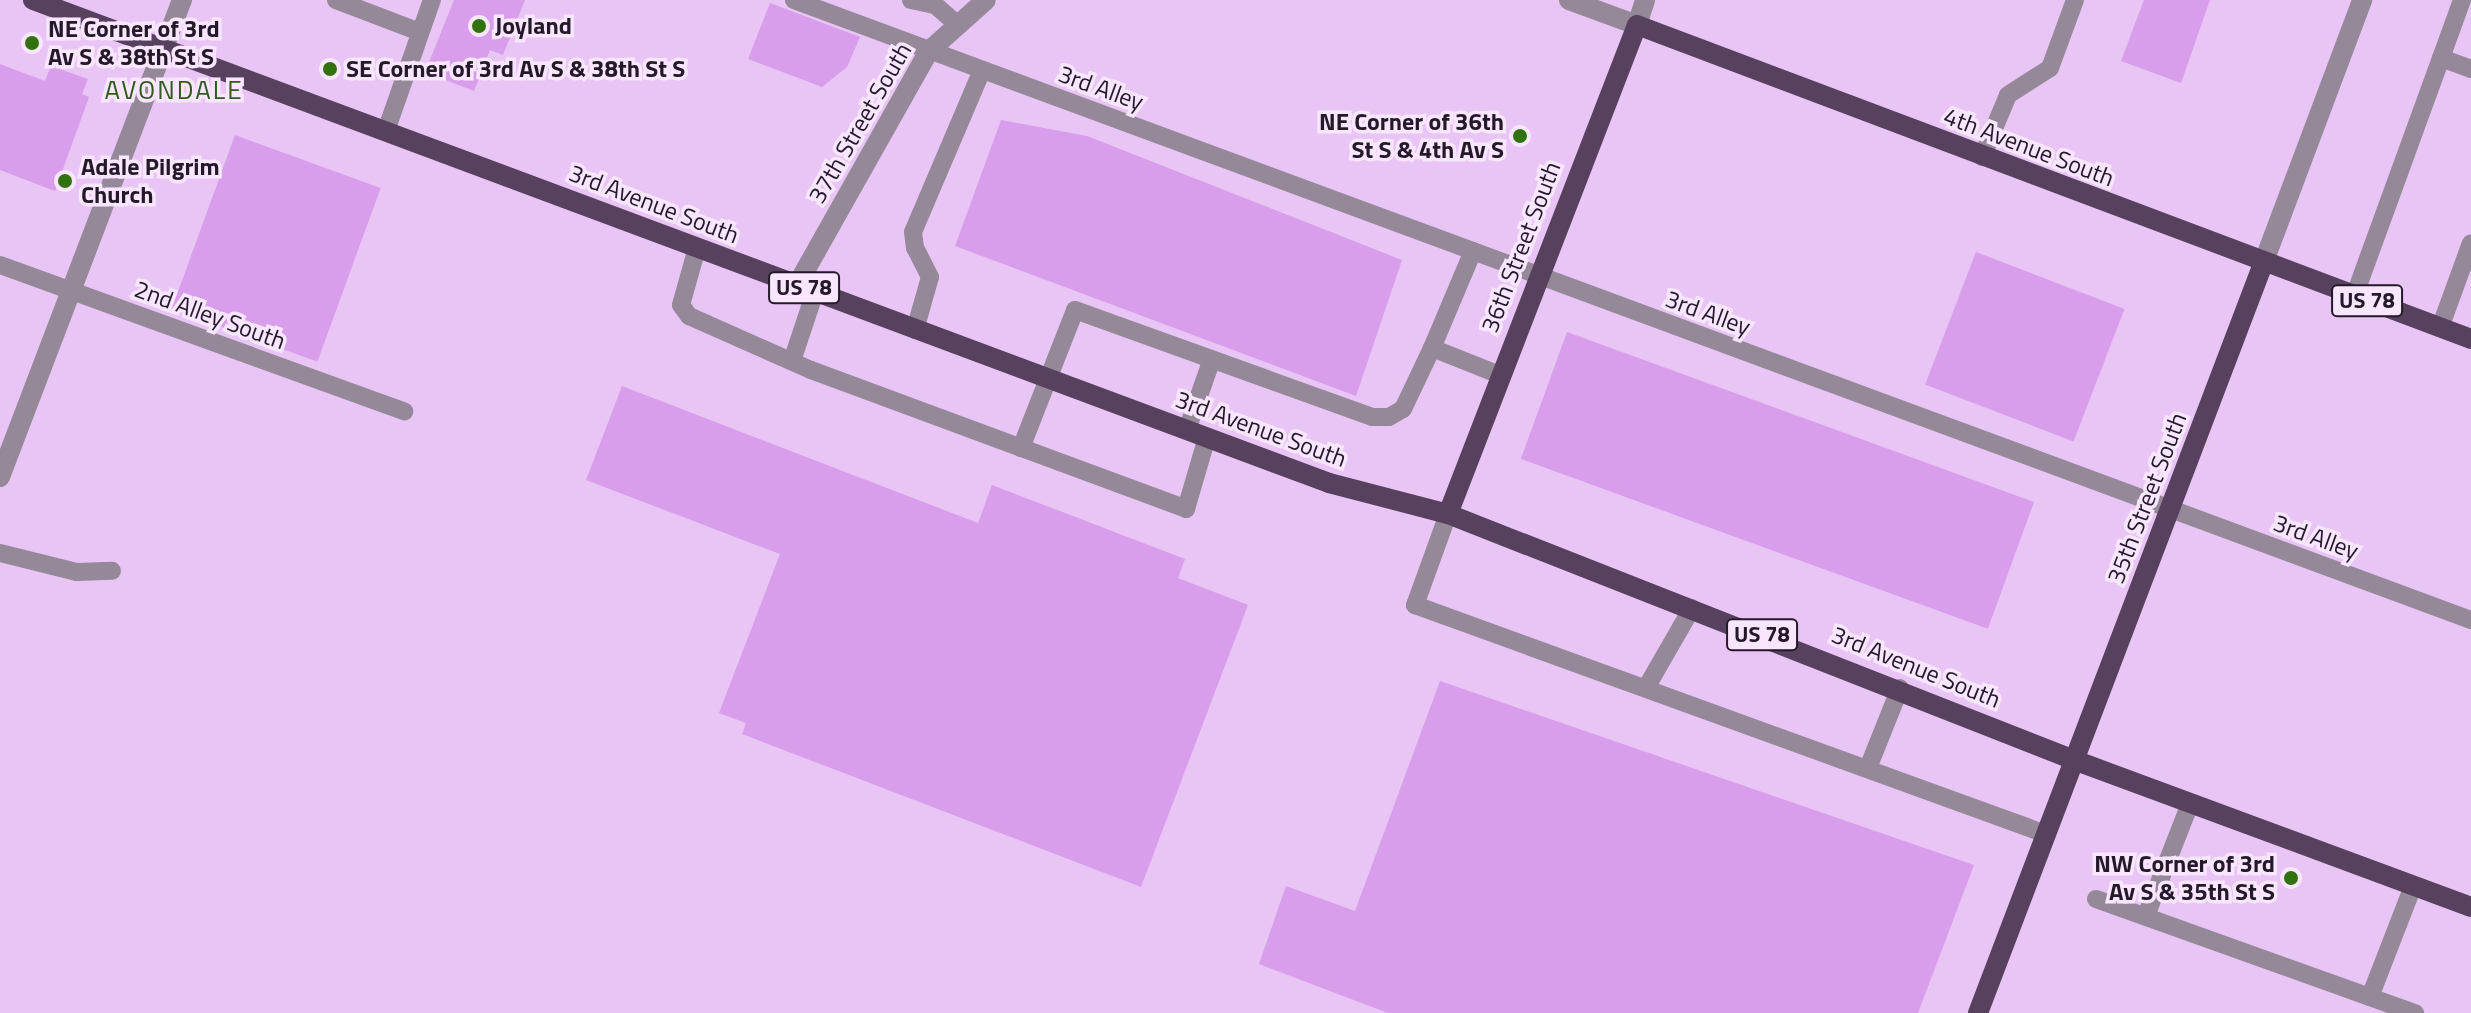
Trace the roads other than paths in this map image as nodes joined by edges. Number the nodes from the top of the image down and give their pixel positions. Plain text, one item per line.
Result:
1 (33, 0) edge
2 (182, 0) edge
3 (336, 0) edge
4 (432, 0) edge
5 (794, 0) edge
6 (911, 0) edge
7 (986, 0) edge
8 (1569, 0) edge
9 (1645, 0) edge
10 (2075, 0) edge
11 (2462, 0) edge
12 (2356, 2) edge
13 (958, 25) junction
14 (1637, 25) junction
15 (420, 32) junction
16 (165, 49) junction
17 (929, 51) junction
18 (2441, 58) junction
19 (2471, 69) edge
20 (982, 70) junction
21 (386, 131) junction
22 (1982, 157) junction
23 (2471, 243) edge
24 (697, 248) junction
25 (1473, 251) junction
26 (2263, 264) junction
27 (0, 265) edge
28 (1537, 275) junction
29 (806, 289) junction
30 (72, 291) junction
31 (2354, 297) junction
32 (2440, 328) junction
33 (915, 330) junction
34 (2471, 339) edge
35 (1432, 348) junction
36 (1212, 359) junction
37 (792, 361) junction
38 (1500, 375) junction
39 (1047, 378) junction
40 (404, 411) dead end
41 (1187, 430) junction
42 (1207, 437) junction
43 (1021, 448) junction
44 (0, 475) edge
45 (2171, 509) junction
46 (1448, 514) junction
47 (0, 553) edge
48 (112, 571) dead end
49 (1692, 608) junction
50 (2471, 620) edge
51 (1646, 688) junction
52 (1900, 688) junction
53 (2074, 760) junction
54 (1868, 768) junction
55 (2190, 804) junction
56 (2046, 834) junction
57 (2413, 886) junction
58 (2096, 899) dead end
59 (2471, 907) edge
60 (2146, 916) junction
61 (2370, 997) junction
62 (1978, 1013) edge
63 (2415, 1013) edge

1 - 16 main road, 3rd Avenue South / US 78
2 - 16 street
3 - 15 lane
4 - 15 lane
5 - 17 lane, 3rd Alley
6 - 13 lane
7 - 13 street, 37th Street South
8 - 14 street, 4th Avenue South
9 - 14 street, 36th Street South
10 - 22 lane
11 - 18 lane
12 - 26 street, 35th Street South
13 - 17 street, 37th Street South
14 - 22 main road, 4th Avenue South / US 78
14 - 28 main road, 36th Street South
15 - 21 lane
16 - 21 main road, 3rd Avenue South / US 78
16 - 30 street
17 - 20 lane, 3rd Alley
17 - 29 street, 37th Street South
18 - 19 lane
18 - 31 lane
20 - 25 lane, 3rd Alley
20 - 33 lane
21 - 24 main road, 3rd Avenue South / US 78
22 - 26 main road, 4th Avenue South / US 78
23 - 32 lane
24 - 29 main road, 3rd Avenue South / US 78
24 - 37 lane
25 - 28 lane, 3rd Alley
25 - 35 lane
26 - 31 main road, 4th Avenue South / US 78
26 - 45 main road, 35th Street South
27 - 30 lane, 2nd Alley South
28 - 38 main road, 36th Street South
28 - 45 lane, 3rd Alley
29 - 33 main road, 3rd Avenue South / US 78
29 - 37 lane
30 - 40 lane, 2nd Alley South
30 - 44 street
31 - 32 main road, 4th Avenue South / US 78
32 - 34 main road, 4th Avenue South / US 78
33 - 39 main road, 3rd Avenue South / US 78
35 - 36 lane
35 - 38 lane
36 - 39 lane
36 - 41 lane
37 - 43 lane
38 - 46 main road, 36th Street South
39 - 41 main road, 3rd Avenue South / US 78
39 - 43 lane
41 - 42 main road, 3rd Avenue South / US 78
42 - 43 lane
42 - 46 main road, 3rd Avenue South / US 78
45 - 50 lane, 3rd Alley
45 - 53 main road, 35th Street South
46 - 49 main road, 3rd Avenue South / US 78
46 - 51 lane
47 - 48 lane
49 - 51 lane
49 - 52 main road, 3rd Avenue South / US 78
51 - 54 lane
52 - 53 main road, 3rd Avenue South / US 78
52 - 54 lane
53 - 55 main road, 3rd Avenue South / US 78
53 - 56 main road, 35th Street South
54 - 56 lane
55 - 57 main road, 3rd Avenue South / US 78
55 - 60 lane
56 - 62 main road, 35th Street South
57 - 59 main road, 3rd Avenue South / US 78
57 - 61 lane
58 - 60 lane
60 - 61 lane
61 - 63 lane

